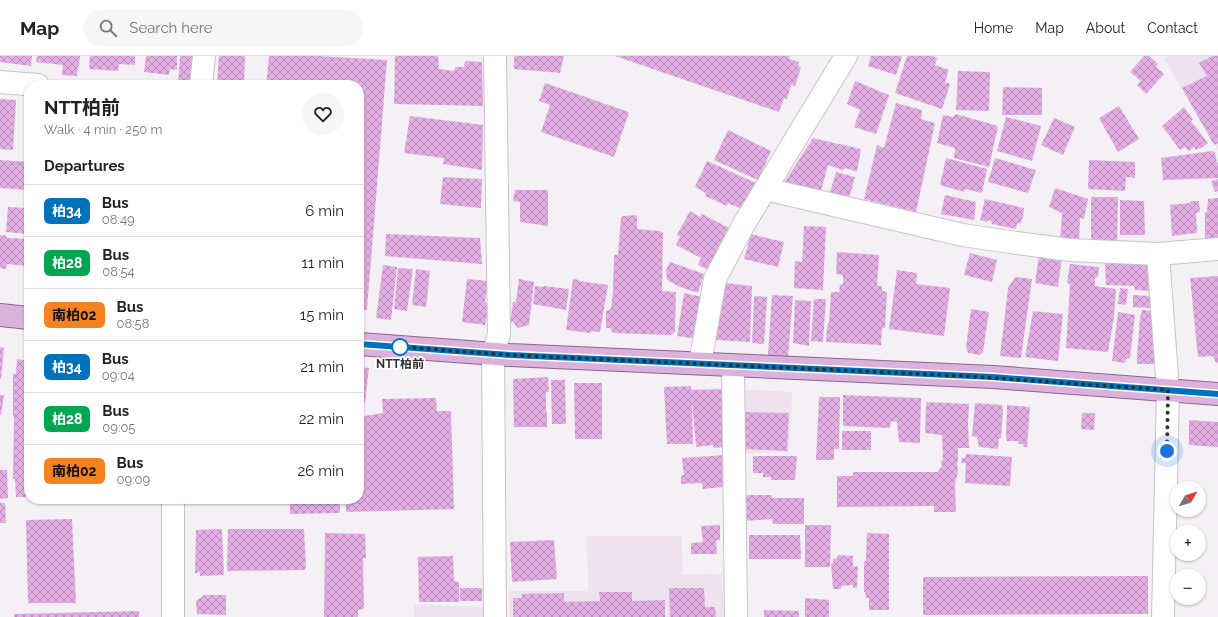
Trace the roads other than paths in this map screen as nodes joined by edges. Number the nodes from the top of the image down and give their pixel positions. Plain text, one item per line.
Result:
1 (204, 56) edge
2 (495, 56) edge
3 (846, 56) edge
4 (202, 80) edge
5 (0, 82) edge
6 (24, 84) edge
7 (765, 189) junction
8 (1218, 249) edge
9 (1158, 254) junction
10 (0, 315) edge
11 (24, 317) edge
12 (364, 344) edge
13 (493, 354) junction
14 (700, 363) junction
15 (733, 366) junction
16 (1168, 390) junction
17 (1218, 394) edge
18 (173, 504) edge
19 (173, 617) edge
20 (495, 617) edge
21 (736, 617) edge
22 (1163, 617) edge

1 - 4 street
2 - 13 street
3 - 7 street
5 - 6 street
7 - 9 street
7 - 14 street
8 - 9 street
9 - 16 street
10 - 11 main road
12 - 13 main road
13 - 14 main road
13 - 20 street
14 - 15 main road
15 - 16 main road
15 - 21 street
16 - 17 main road
16 - 22 street
18 - 19 street

